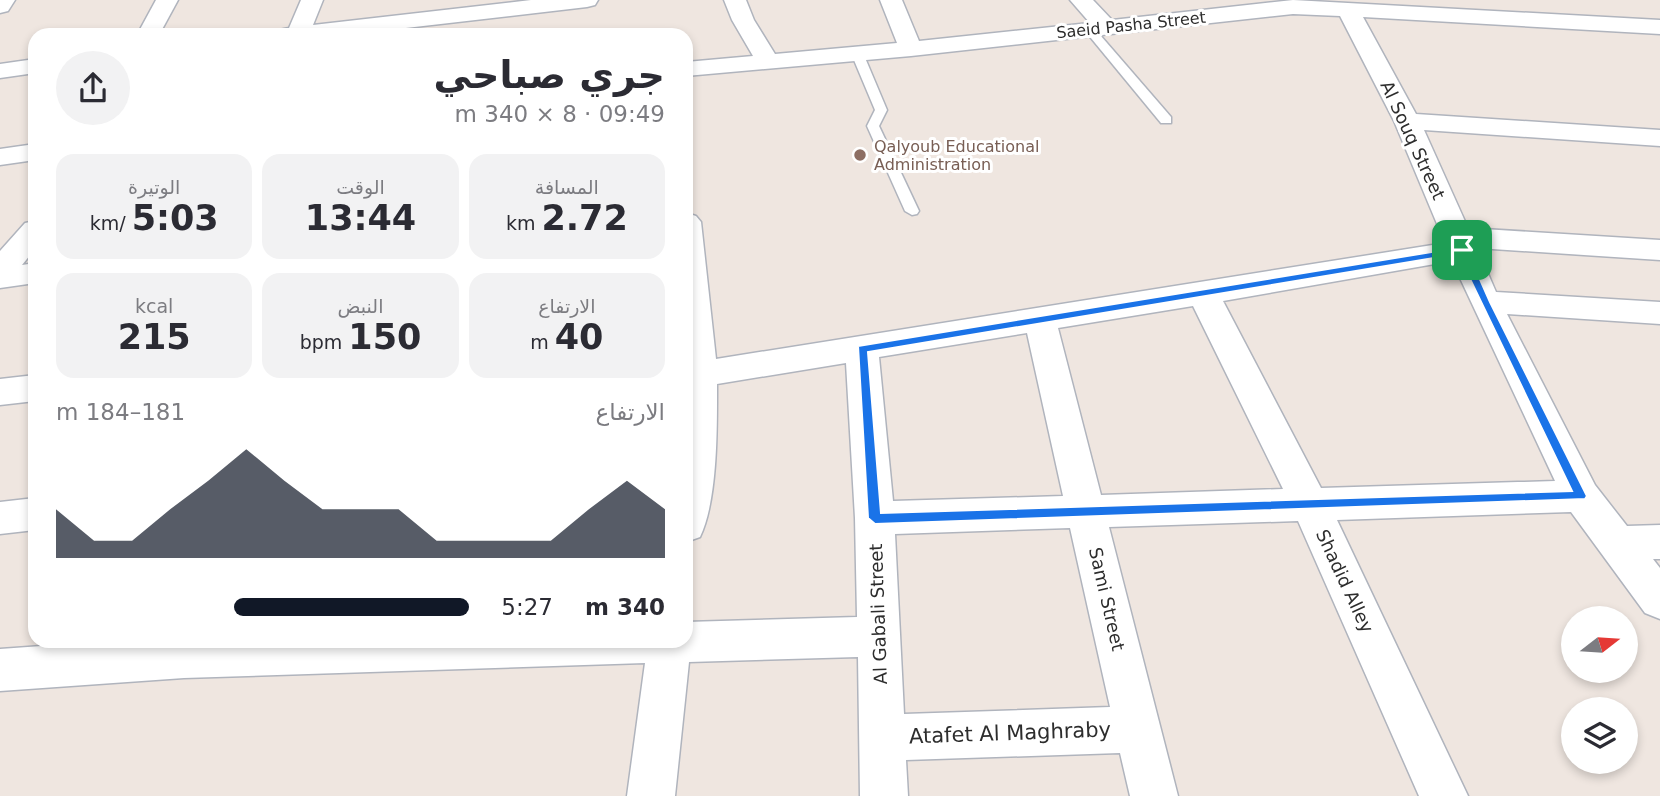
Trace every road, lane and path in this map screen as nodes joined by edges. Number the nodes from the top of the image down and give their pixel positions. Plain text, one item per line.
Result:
1 (4, 0) edge
2 (167, 0) edge
3 (312, 0) edge
4 (580, 0) edge
5 (587, 0) edge
6 (735, 0) edge
7 (891, 0) edge
8 (1081, 0) edge
9 (1522, 0) edge
10 (1607, 0) edge
11 (1291, 3) edge
12 (0, 6) edge
13 (1424, 6) edge
14 (1222, 7) edge
15 (1348, 9) junction
16 (1541, 20) junction
17 (1634, 25) junction
18 (1660, 27) edge
19 (152, 28) edge
20 (296, 28) edge
21 (344, 28) edge
22 (1098, 29) junction
23 (911, 49) junction
24 (857, 53) junction
25 (768, 61) junction
26 (28, 67) edge
27 (693, 68) edge
28 (0, 71) edge
29 (1166, 120) dead end
30 (1407, 121) junction
31 (1660, 138) edge
32 (28, 153) edge
33 (0, 157) edge
34 (912, 211) dead end
35 (28, 238) edge
36 (1459, 243) junction
37 (1660, 250) edge
38 (0, 271) edge
39 (28, 274) edge
40 (0, 278) edge
41 (1203, 294) junction
42 (1485, 302) junction
43 (1660, 313) edge
44 (1040, 320) junction
45 (693, 324) edge
46 (862, 349) junction
47 (700, 374) junction
48 (28, 389) edge
49 (0, 392) edge
50 (693, 431) edge
51 (1581, 496) junction
52 (1310, 504) junction
53 (1087, 512) junction
54 (28, 515) edge
55 (0, 518) edge
56 (875, 518) junction
57 (1660, 542) edge
58 (1615, 543) junction
59 (1660, 600) edge
60 (879, 636) junction
61 (693, 640) edge
62 (457, 648) edge
63 (669, 648) edge
64 (0, 670) edge
65 (1137, 729) junction
66 (883, 738) junction
67 (651, 796) edge
68 (884, 796) edge
69 (1154, 796) edge
70 (1444, 796) edge

1 - 12 street
2 - 19 street
3 - 20 street
4 - 5 street
4 - 21 street
6 - 25 street
7 - 23 street
8 - 22 street
9 - 16 street
10 - 17 street
11 - 14 street, Saeid Pasha Street
11 - 15 street, Saeid Pasha Street
13 - 15 street, Saeid Pasha Street
13 - 16 street, Saeid Pasha Street
14 - 22 street, Saeid Pasha Street
15 - 30 street, Al Souq Street
16 - 17 street, Saeid Pasha Street
17 - 18 street, Saeid Pasha Street
22 - 23 street, Saeid Pasha Street
22 - 29 lane
23 - 24 street, Saeid Pasha Street
24 - 25 street, Saeid Pasha Street
24 - 34 lane
25 - 27 street, Saeid Pasha Street
26 - 28 street
30 - 31 street
30 - 36 street, Al Souq Street
32 - 33 street
35 - 38 street
36 - 37 street
36 - 41 street
36 - 42 street, Al Souq Street
39 - 40 street
41 - 44 street
41 - 52 street, Shadid Alley
42 - 43 street
42 - 51 street, Al Souq Street
44 - 46 street
44 - 53 street, Sami Street
45 - 47 street
46 - 47 street
46 - 56 street, Al Gabali Street
47 - 50 street
48 - 49 street
51 - 52 street
51 - 58 street, Al Souq Street
52 - 53 street
52 - 70 street, Shadid Alley
53 - 56 street
53 - 65 street, Sami Street
54 - 55 street
56 - 60 street, Al Gabali Street
57 - 58 street
58 - 59 street, Al Souq Street
60 - 61 street
60 - 66 street, Al Gabali Street
62 - 64 street
63 - 67 street
65 - 66 street, Atafet Al Maghraby
65 - 69 street, Sami Street
66 - 68 street, Al Gabali Street

